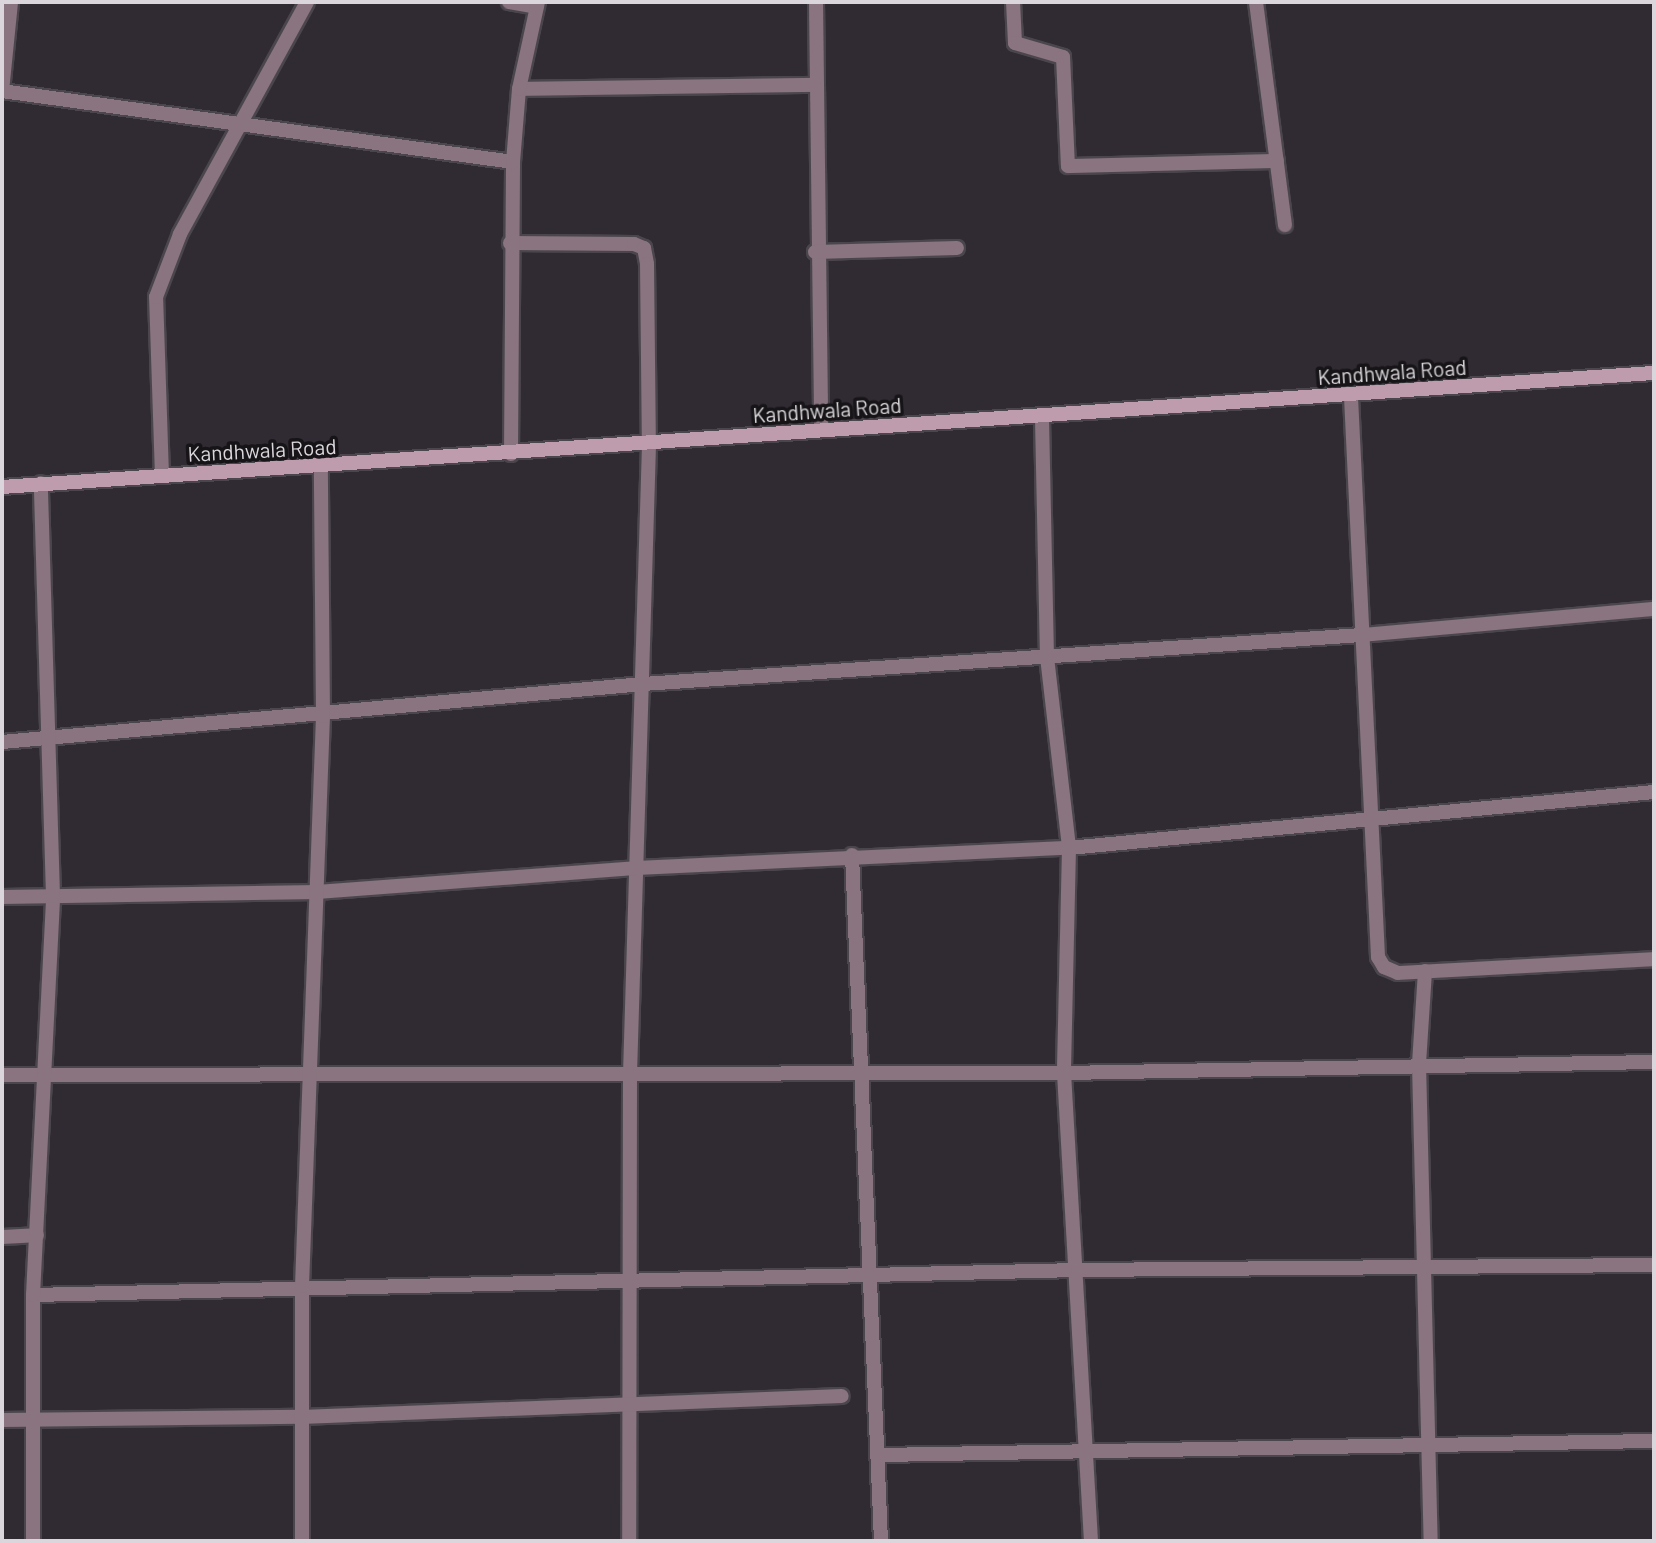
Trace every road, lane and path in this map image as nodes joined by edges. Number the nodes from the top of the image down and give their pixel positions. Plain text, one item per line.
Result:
1 (11, 2) edge
2 (307, 2) edge
3 (509, 2) edge
4 (816, 2) edge
5 (1013, 2) edge
6 (1256, 2) edge
7 (537, 5) edge
8 (814, 85) junction
9 (519, 89) junction
10 (2, 91) edge
11 (239, 127) junction
12 (1277, 161) junction
13 (513, 162) junction
14 (1285, 225) dead end
15 (510, 243) junction
16 (957, 248) dead end
17 (815, 252) junction
18 (1654, 373) edge
19 (1351, 397) junction
20 (1042, 419) junction
21 (821, 430) junction
22 (649, 445) junction
23 (511, 454) junction
24 (321, 469) junction
25 (162, 476) junction
26 (41, 483) junction
27 (2, 487) edge
28 (1654, 608) edge
29 (1362, 635) junction
30 (1047, 657) junction
31 (643, 684) junction
32 (323, 716) junction
33 (46, 738) junction
34 (2, 742) edge
35 (1654, 792) edge
36 (1371, 817) junction
37 (1069, 848) junction
38 (852, 855) junction
39 (638, 868) junction
40 (317, 892) junction
41 (52, 896) junction
42 (2, 897) edge
43 (1654, 959) edge
44 (1425, 971) junction
45 (1654, 1062) edge
46 (1419, 1064) junction
47 (308, 1073) junction
48 (1064, 1073) junction
49 (630, 1074) junction
50 (865, 1074) junction
51 (2, 1075) edge
52 (46, 1078) junction
53 (37, 1235) junction
54 (2, 1237) edge
55 (1654, 1265) edge
56 (1427, 1269) junction
57 (1078, 1270) junction
58 (870, 1276) junction
59 (632, 1283) junction
60 (302, 1286) junction
61 (33, 1295) junction
62 (842, 1396) dead end
63 (629, 1400) junction
64 (301, 1417) junction
65 (2, 1420) edge
66 (31, 1420) junction
67 (1654, 1441) edge
68 (1427, 1445) junction
69 (1088, 1449) junction
70 (880, 1455) junction
71 (33, 1541) edge
72 (302, 1541) edge
73 (629, 1541) edge
74 (881, 1541) edge
75 (1091, 1541) edge
76 (1431, 1541) edge

1 - 10 street
2 - 11 street
3 - 7 street
4 - 8 street
5 - 12 street
6 - 12 street
7 - 9 street
8 - 9 street
8 - 17 street
9 - 13 street
10 - 11 street
11 - 13 street
11 - 25 street
12 - 14 street
13 - 15 street
15 - 22 street
15 - 23 street
16 - 17 street
17 - 21 street
18 - 19 street, Kandhwala Road
19 - 20 street, Kandhwala Road
19 - 29 street
20 - 21 street, Kandhwala Road
20 - 30 street
21 - 22 street, Kandhwala Road
22 - 23 street, Kandhwala Road
22 - 31 street
23 - 24 street, Kandhwala Road
24 - 25 street, Kandhwala Road
24 - 32 street
25 - 26 street, Kandhwala Road
26 - 27 street, Kandhwala Road
26 - 33 street
28 - 29 street
29 - 30 street
29 - 36 street
30 - 31 street
30 - 37 street
31 - 32 street
31 - 39 street
32 - 33 street
32 - 40 street
33 - 34 street
33 - 41 street
35 - 36 street
36 - 37 street
36 - 44 street
37 - 38 street
37 - 48 street
38 - 39 street
38 - 50 street
39 - 40 street
39 - 49 street
40 - 41 street
40 - 47 street
41 - 42 street
41 - 52 street
43 - 44 street
44 - 46 street
45 - 46 street
46 - 48 street
46 - 56 street
47 - 49 street
47 - 52 street
47 - 60 street
48 - 50 street
48 - 57 street
49 - 50 street
49 - 59 street
50 - 58 street
51 - 52 street
52 - 53 street
53 - 54 street
53 - 61 street
55 - 56 street
56 - 57 street
56 - 68 street
57 - 58 street
57 - 69 street
58 - 59 street
58 - 70 street
59 - 60 street
59 - 63 street
60 - 61 street
60 - 64 street
61 - 66 street
62 - 63 street
63 - 64 street
63 - 73 street
64 - 66 street
64 - 72 street
65 - 66 street
66 - 71 street
67 - 68 street
68 - 69 street
68 - 76 street
69 - 70 street
69 - 75 street
70 - 74 street

